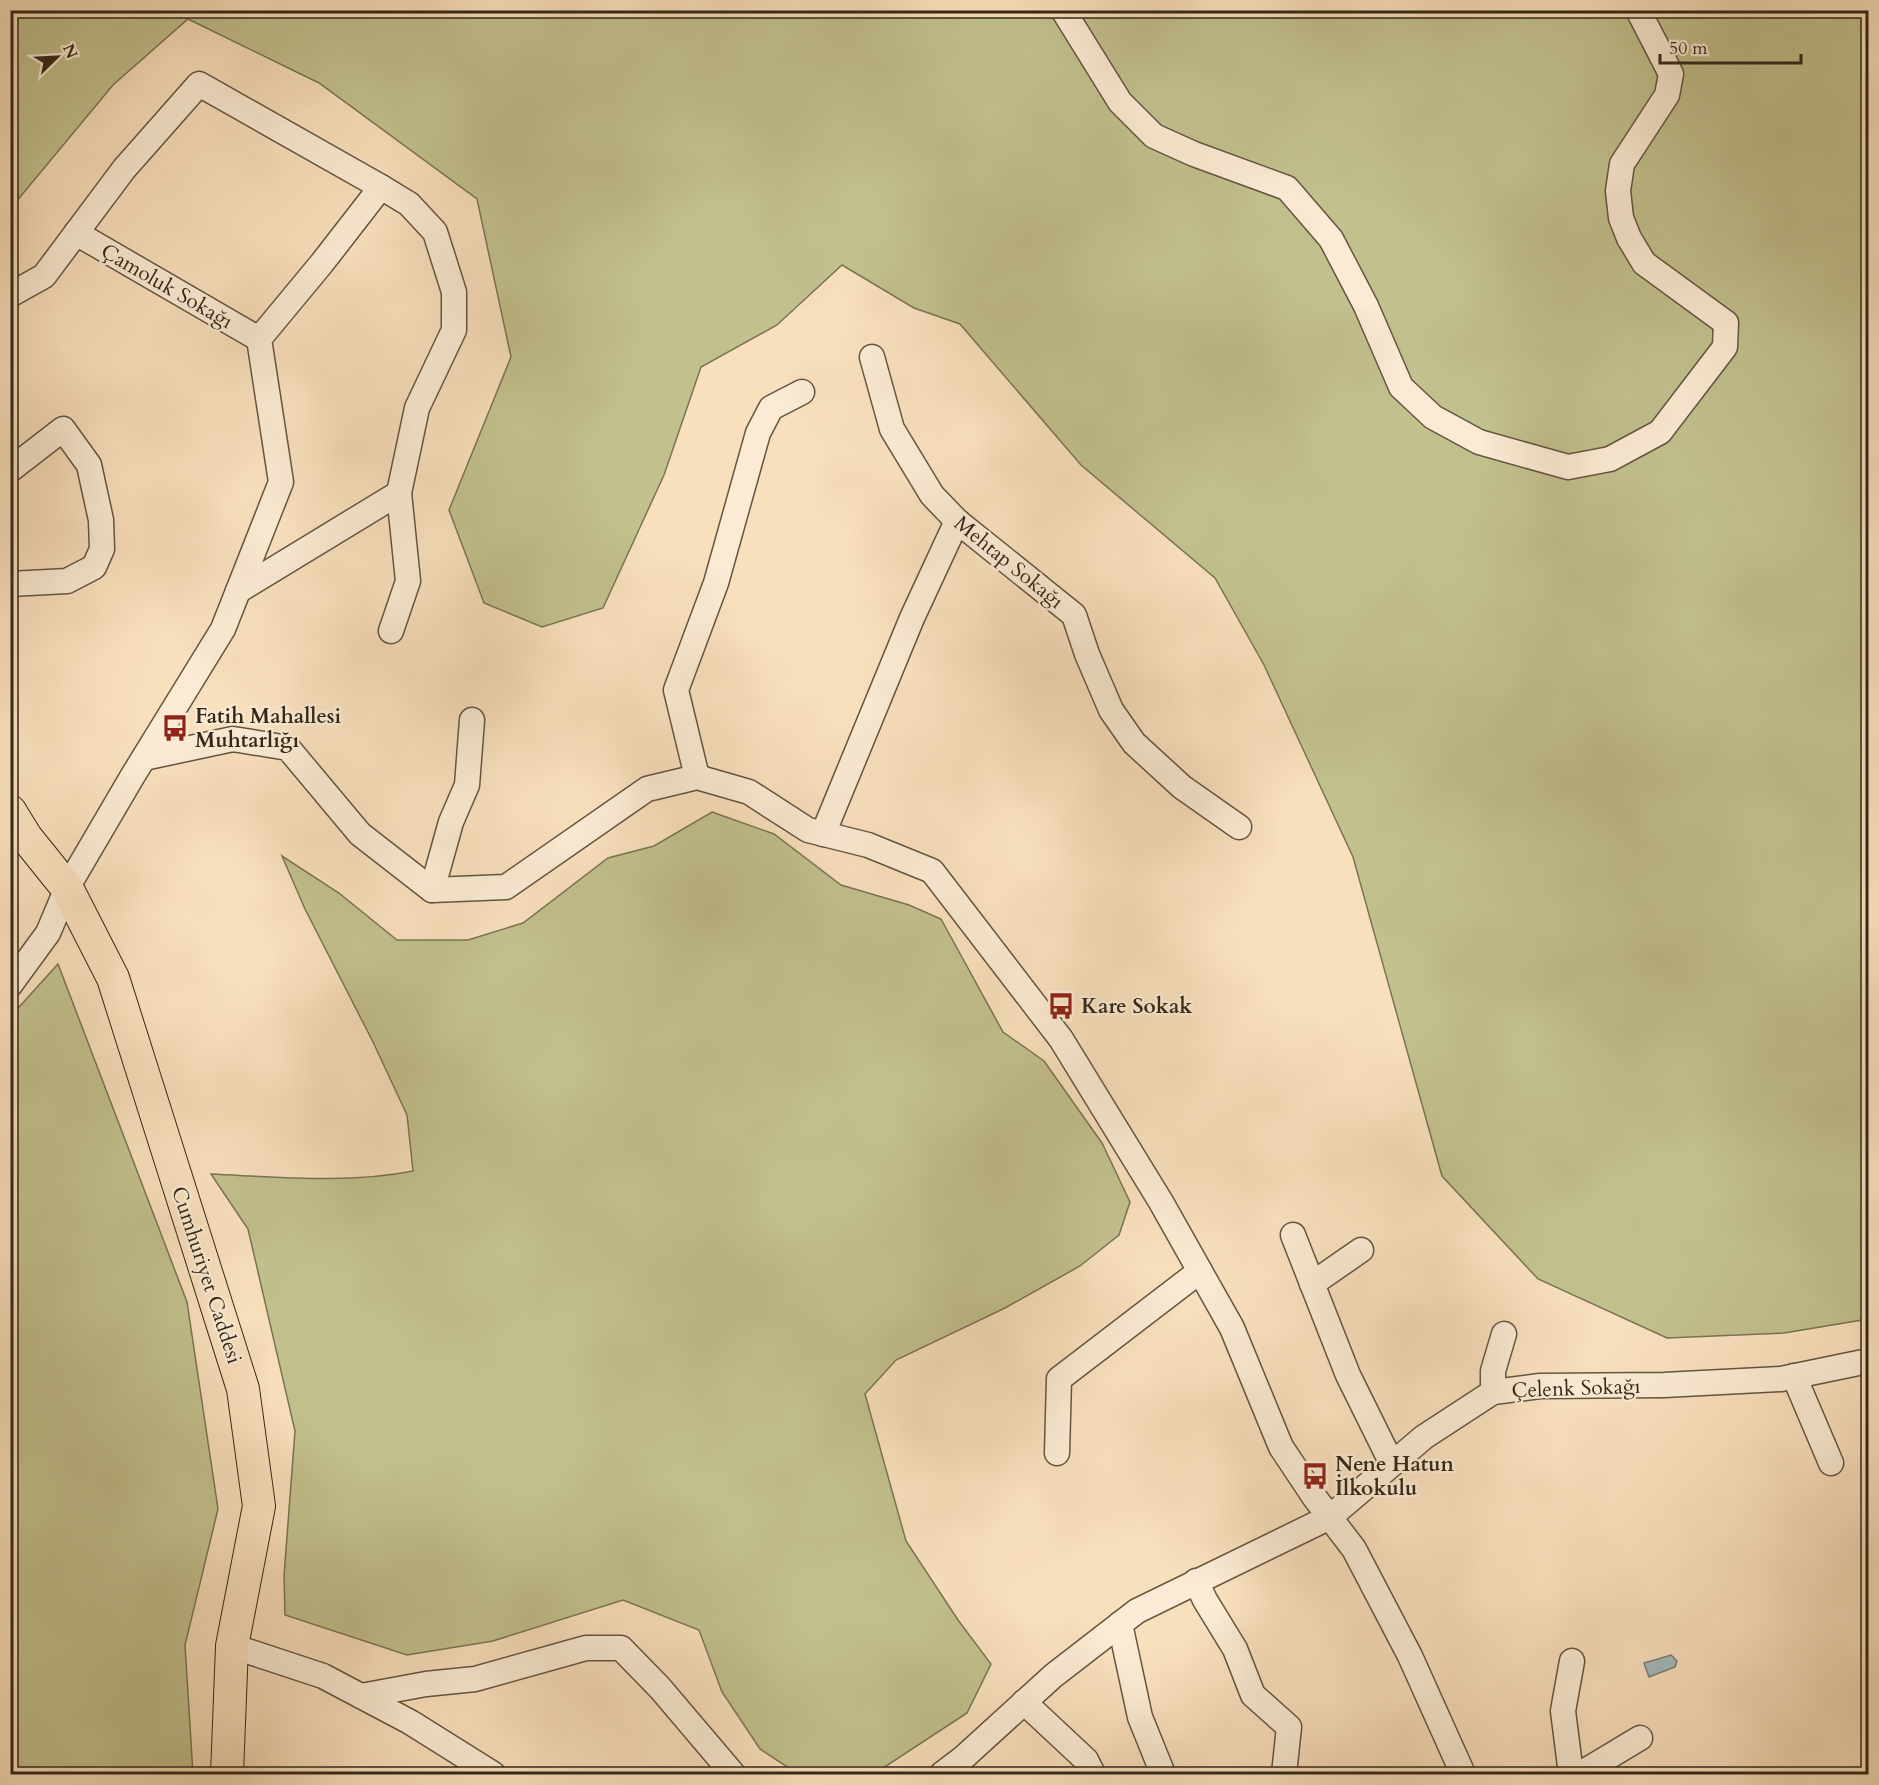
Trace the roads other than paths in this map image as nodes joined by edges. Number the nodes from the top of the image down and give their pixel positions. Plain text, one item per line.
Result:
1 (1063, 10) edge
2 (1638, 10) edge
3 (381, 187) junction
4 (76, 233) junction
5 (10, 295) edge
6 (259, 339) junction
7 (872, 357) dead end
8 (802, 392) dead end
9 (10, 470) edge
10 (399, 493) junction
11 (957, 521) junction
12 (10, 584) edge
13 (238, 591) junction
14 (391, 631) dead end
15 (472, 720) dead end
16 (144, 758) junction
17 (697, 777) junction
18 (10, 811) edge
19 (1239, 827) dead end
20 (823, 834) junction
21 (67, 888) junction
22 (432, 890) junction
23 (10, 986) edge
24 (1293, 1235) dead end
25 (1361, 1250) dead end
26 (1200, 1271) junction
27 (1312, 1284) junction
28 (1504, 1334) dead end
29 (1869, 1361) edge
30 (1794, 1376) junction
31 (1492, 1392) junction
32 (1057, 1453) dead end
33 (1831, 1463) dead end
34 (1392, 1464) junction
35 (1330, 1517) junction
36 (1196, 1581) junction
37 (1120, 1624) junction
38 (232, 1646) junction
39 (1572, 1661) dead end
40 (361, 1696) junction
41 (1024, 1702) junction
42 (1640, 1738) dead end
43 (227, 1774) edge
44 (493, 1774) edge
45 (734, 1774) edge
46 (942, 1774) edge
47 (1093, 1774) edge
48 (1163, 1774) edge
49 (1284, 1774) edge
50 (1463, 1774) edge
51 (1571, 1774) edge
52 (1580, 1774) edge

1 - 2 street
3 - 4 street
3 - 6 street
3 - 10 street
4 - 5 street
4 - 6 street, Çamoluk Sokağı
6 - 13 street
7 - 11 street, Mehtap Sokağı
8 - 17 street
9 - 12 street
10 - 13 street
10 - 14 street
11 - 19 street, Mehtap Sokağı
11 - 20 street
13 - 16 street
15 - 22 street
16 - 21 street
16 - 22 street
17 - 20 street
17 - 22 street
18 - 21 main road, Cumhuriyet Caddesi
20 - 26 street
21 - 23 street
21 - 38 main road, Cumhuriyet Caddesi
24 - 27 street
25 - 27 street
26 - 32 street
26 - 35 street
27 - 34 street
28 - 31 street
29 - 30 street, Çelenk Sokağı
30 - 31 street, Çelenk Sokağı
30 - 33 street
31 - 34 street, Çelenk Sokağı
34 - 35 street, Çelenk Sokağı
35 - 36 street, Çelenk Sokağı
35 - 50 street
36 - 37 street, Çelenk Sokağı
36 - 49 street
37 - 41 street, Çelenk Sokağı
37 - 48 street
38 - 40 street
38 - 43 main road, Cumhuriyet Caddesi
39 - 51 street
40 - 44 street
40 - 45 street
41 - 46 street, Çelenk Sokağı
41 - 47 street
42 - 52 street

